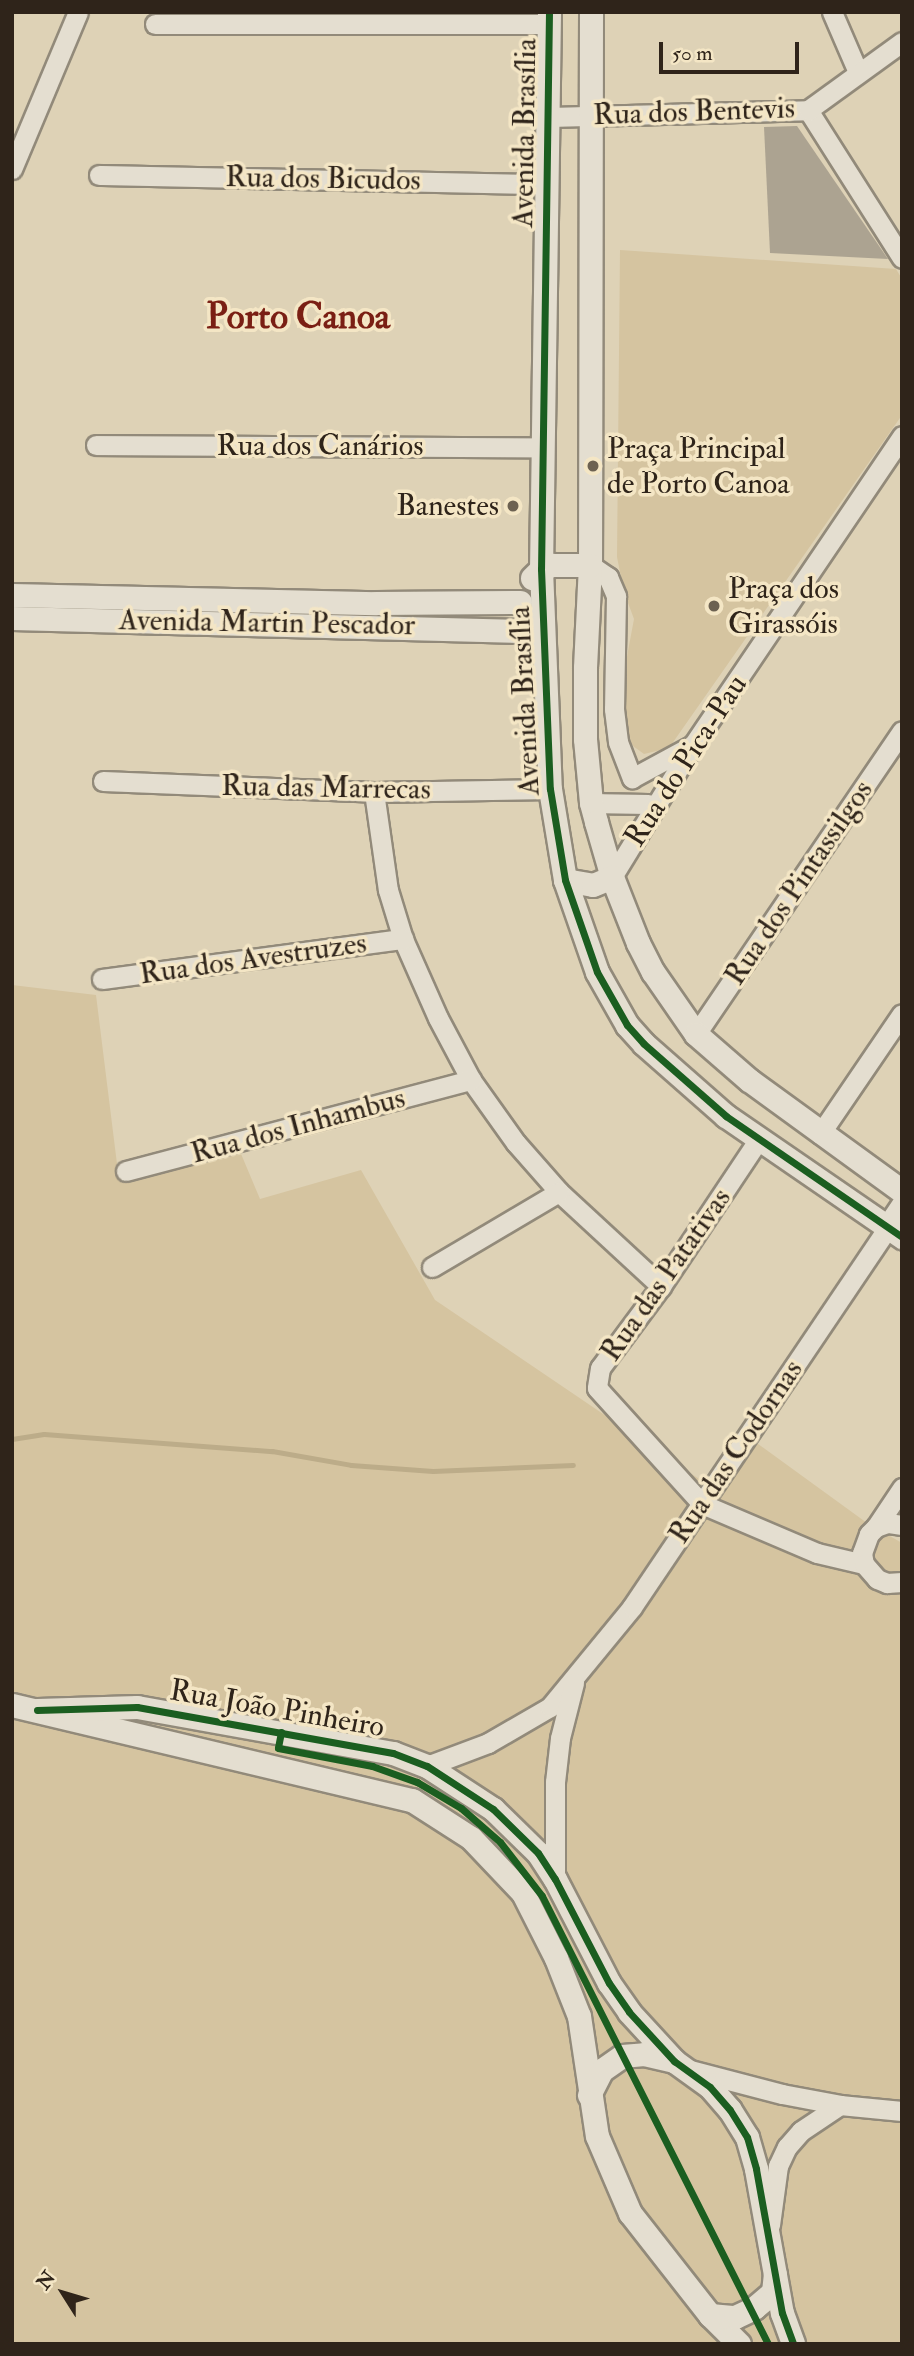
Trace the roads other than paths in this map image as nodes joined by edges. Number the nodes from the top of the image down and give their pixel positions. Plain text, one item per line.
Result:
1 (78, 12) edge
2 (591, 12) edge
3 (832, 12) edge
4 (550, 18) edge
5 (155, 24) dead end
6 (902, 42) edge
7 (858, 72) junction
8 (808, 110) junction
9 (592, 116) junction
10 (549, 117) junction
11 (12, 169) edge
12 (99, 175) dead end
13 (546, 184) junction
14 (902, 258) edge
15 (902, 436) edge
16 (96, 445) dead end
17 (544, 447) junction
18 (590, 565) junction
19 (541, 569) junction
20 (12, 595) edge
21 (520, 602) junction
22 (12, 618) edge
23 (522, 631) junction
24 (544, 656) junction
25 (902, 731) edge
26 (693, 745) junction
27 (632, 778) junction
28 (103, 781) dead end
29 (550, 789) junction
30 (374, 792) junction
31 (591, 803) junction
32 (650, 808) junction
33 (612, 877) junction
34 (565, 880) junction
35 (403, 939) junction
36 (102, 979) dead end
37 (902, 1014) edge
38 (696, 1034) junction
39 (471, 1080) junction
40 (820, 1134) junction
41 (759, 1139) junction
42 (125, 1171) dead end
43 (902, 1191) edge
44 (559, 1192) junction
45 (902, 1206) edge
46 (895, 1232) edge
47 (432, 1267) dead end
48 (661, 1286) junction
49 (902, 1488) edge
50 (702, 1504) junction
51 (902, 1525) edge
52 (877, 1527) junction
53 (863, 1564) junction
54 (902, 1581) edge
55 (577, 1672) junction
56 (12, 1705) edge
57 (37, 1710) junction
58 (427, 1766) junction
59 (555, 1879) junction
60 (680, 2065) junction
61 (589, 2095) junction
62 (840, 2105) junction
63 (902, 2110) edge
64 (769, 2233) junction
65 (776, 2271) junction
66 (710, 2315) junction
67 (739, 2344) edge
68 (793, 2344) edge

1 - 11 street
2 - 9 street, Avenida Brasília
3 - 7 street
4 - 5 street
4 - 10 street, Avenida Brasília
6 - 7 street, Rua dos Bentevis
7 - 8 street, Rua dos Bentevis
8 - 9 street, Rua dos Bentevis
8 - 14 street
9 - 10 street, Rua dos Bentevis
9 - 18 street, Avenida Brasília
10 - 13 street, Avenida Brasília
12 - 13 street, Rua dos Bicudos
13 - 17 street, Avenida Brasília
15 - 26 street, Rua do Pica-Pau
16 - 17 street, Rua dos Canários
17 - 19 street, Avenida Brasília
18 - 19 street
18 - 27 street
18 - 31 street, Avenida Brasília
19 - 21 street
19 - 24 street, Avenida Brasília
20 - 21 street, Avenida Martin Pescador
21 - 23 street
22 - 23 street, Avenida Martin Pescador
23 - 24 street
24 - 29 street, Avenida Brasília
25 - 38 street, Rua dos Pintassilgos
26 - 27 street
26 - 32 street, Rua do Pica-Pau
27 - 32 street
28 - 30 street, Rua das Marrecas
29 - 30 street, Rua das Marrecas
29 - 34 street, Avenida Brasília
30 - 35 street
31 - 32 street
31 - 33 street, Avenida Brasília
32 - 33 street, Rua do Pica-Pau
33 - 34 street
33 - 38 street, Avenida Brasília
34 - 41 street, Avenida Brasília
35 - 36 street, Rua dos Avestruzes
35 - 39 street
37 - 40 street
38 - 40 street, Avenida Brasília
39 - 42 street, Rua dos Inhambus
39 - 44 street
40 - 43 street, Avenida Brasília
41 - 46 street, Avenida Brasília
41 - 48 street, Rua das Patativas
44 - 47 street
44 - 48 street
45 - 46 street
46 - 50 street, Rua das Codornas
48 - 50 street, Rua das Patativas
49 - 52 street
50 - 53 street
50 - 55 street, Rua das Codornas
51 - 52 street
52 - 53 street
53 - 54 street
55 - 58 street, Rua das Codornas
55 - 59 street, Rua das Codornas
56 - 57 street, Rua João Pinheiro
57 - 58 street, Rua João Pinheiro
57 - 61 street, Rua João Pinheiro
58 - 59 street, Rua João Pinheiro
59 - 60 street, Rua João Pinheiro
60 - 61 street
60 - 62 street
60 - 64 street, Rua João Pinheiro
61 - 66 street, Rua João Pinheiro
62 - 63 street
62 - 64 street
64 - 65 street, Rua João Pinheiro
65 - 66 street
65 - 68 street, Rua João Pinheiro
66 - 67 street, Rua João Pinheiro

